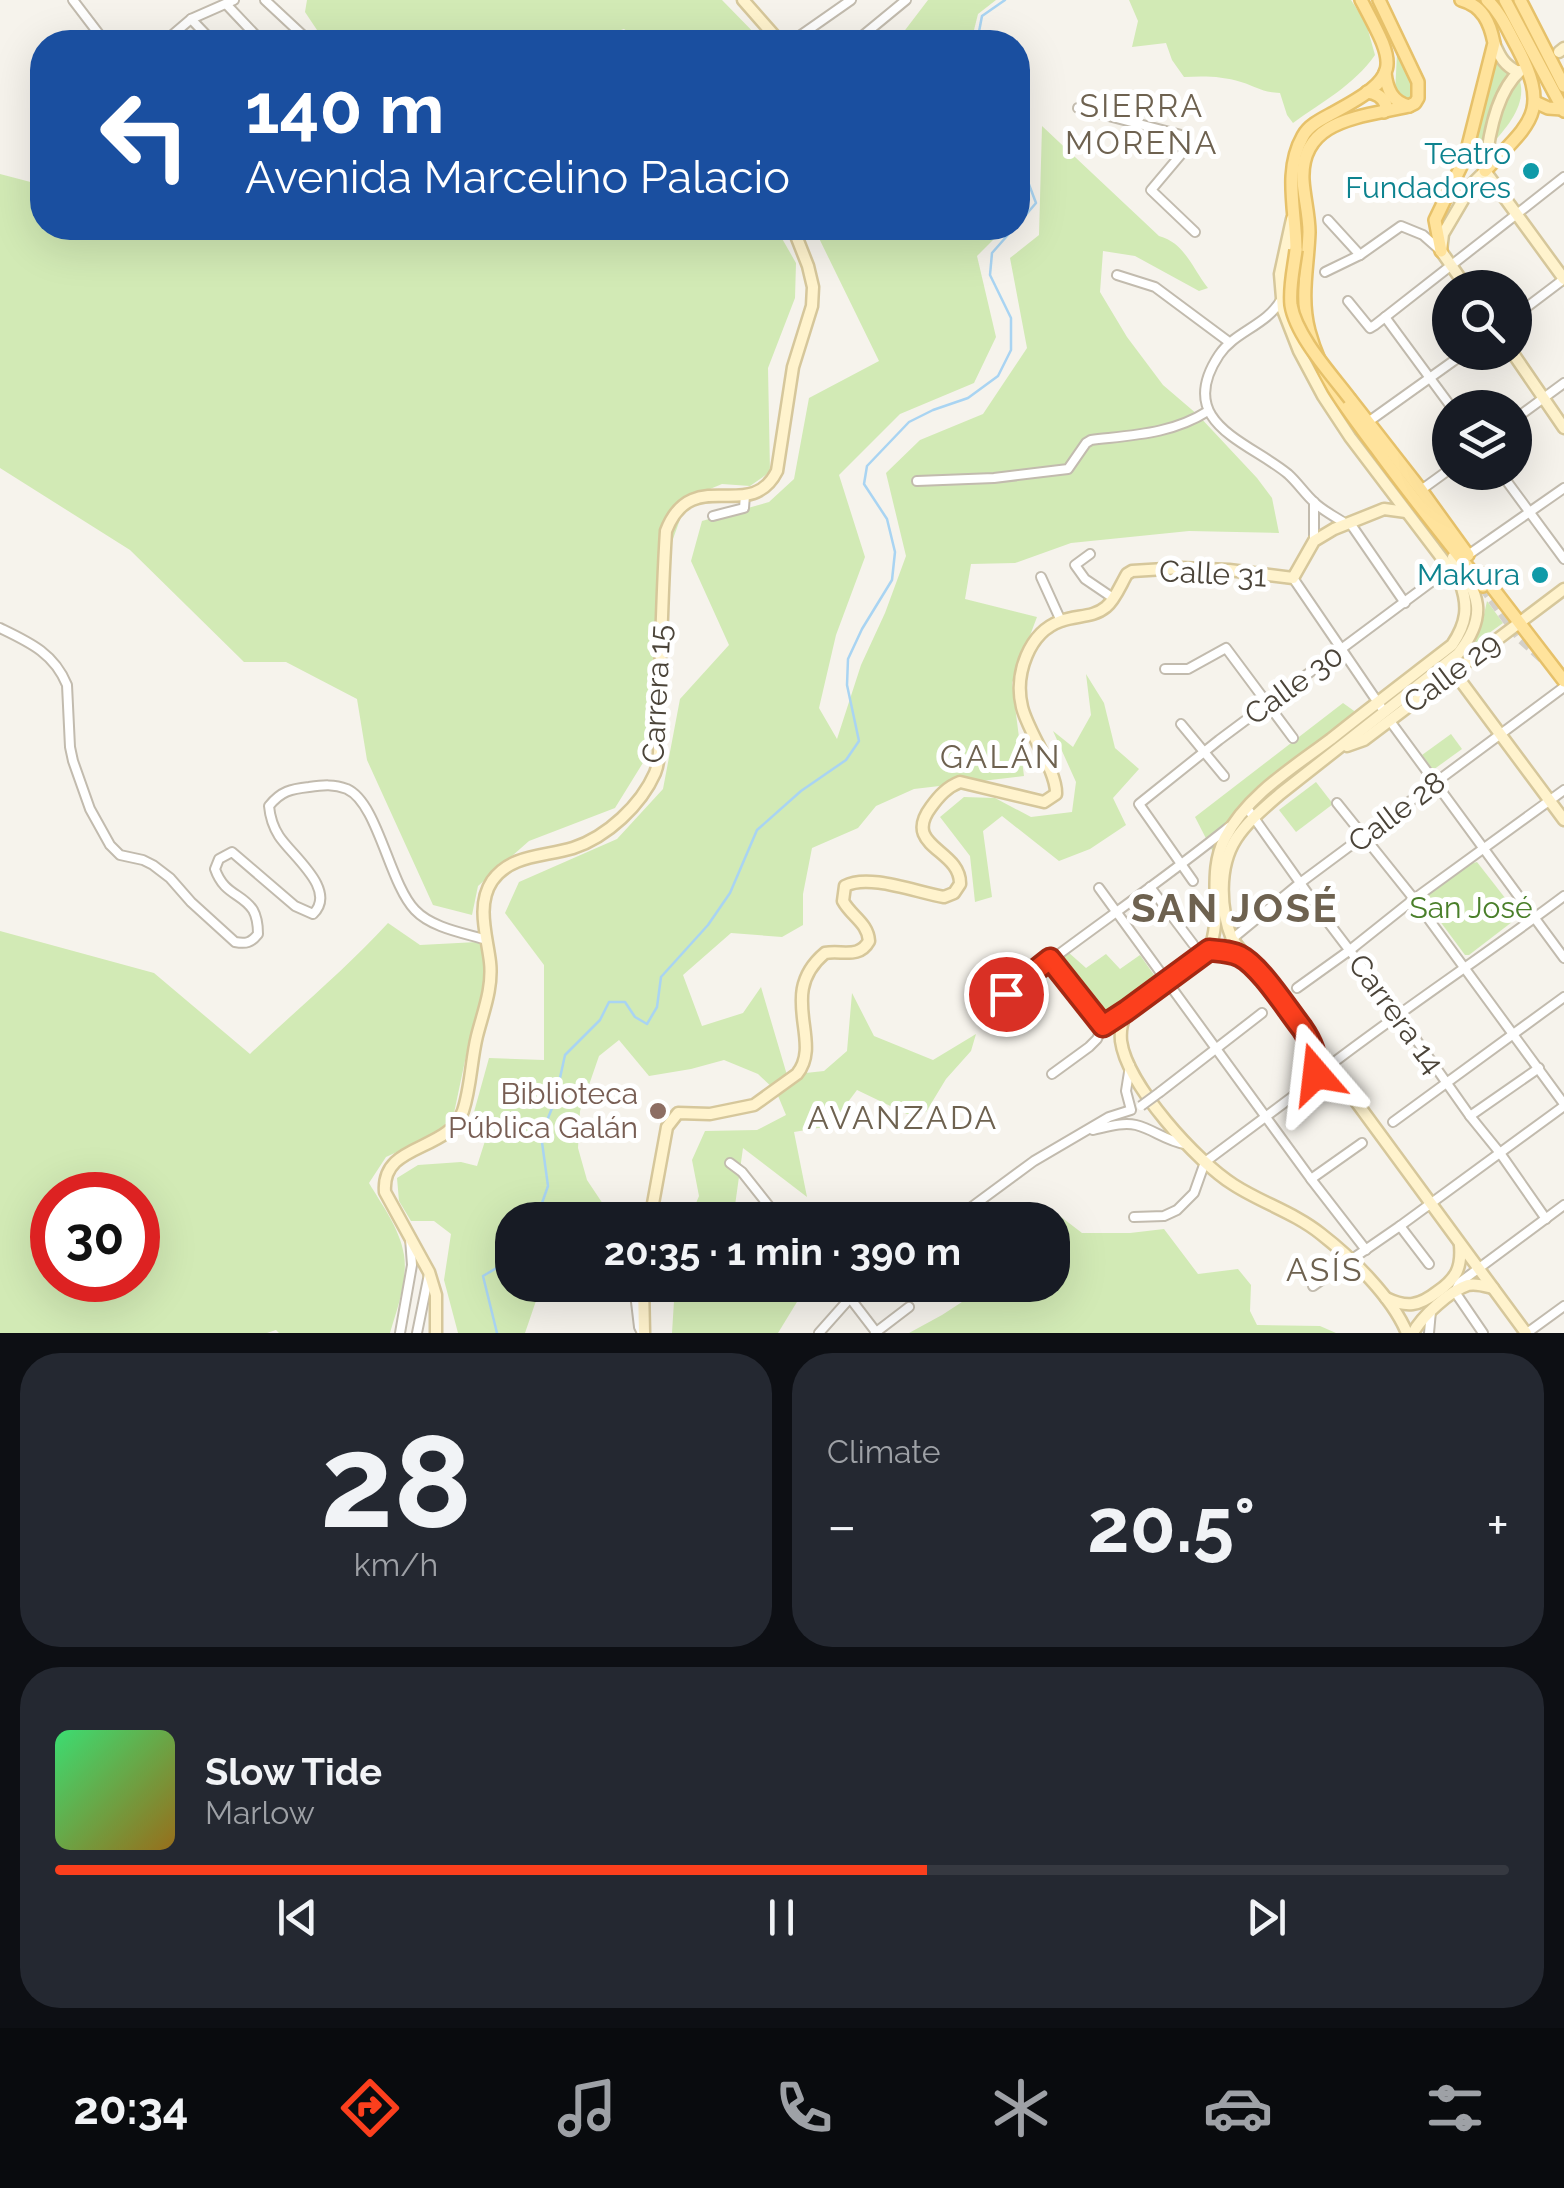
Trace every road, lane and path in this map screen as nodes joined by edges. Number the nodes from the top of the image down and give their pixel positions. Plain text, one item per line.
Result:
1 (73, 0) edge
2 (265, 0) edge
3 (743, 0) edge
4 (850, 0) edge
5 (906, 0) edge
6 (1361, 0) edge
7 (1379, 0) edge
8 (1461, 0) edge
9 (1487, 0) edge
10 (1505, 0) edge
11 (1520, 0) edge
12 (230, 2) edge
13 (191, 19) junction
14 (95, 30) edge
15 (178, 30) edge
16 (202, 30) edge
17 (252, 30) edge
18 (297, 30) edge
19 (769, 30) edge
20 (808, 30) edge
21 (870, 30) edge
22 (1538, 36) junction
23 (1494, 44) junction
24 (1385, 73) junction
25 (1564, 74) edge
26 (1564, 86) edge
27 (1367, 92) junction
28 (1534, 102) junction
29 (1409, 106) junction
30 (1078, 108) dead end
31 (1563, 110) edge
32 (1384, 112) junction
33 (1484, 171) junction
34 (1564, 177) edge
35 (1294, 211) junction
36 (1515, 214) junction
37 (1328, 220) dead end
38 (1195, 232) dead end
39 (798, 240) edge
40 (1441, 251) junction
41 (1360, 255) junction
42 (1450, 264) junction
43 (1454, 270) edge
44 (1325, 272) dead end
45 (1117, 275) dead end
46 (1564, 279) edge
47 (1282, 300) junction
48 (1348, 301) dead end
49 (1532, 303) edge
50 (1386, 316) junction
51 (1228, 342) junction
52 (1442, 370) edge
53 (1525, 370) edge
54 (1431, 378) junction
55 (1564, 383) edge
56 (1439, 390) edge
57 (1543, 396) junction
58 (1532, 405) edge
59 (1208, 411) junction
60 (1367, 423) junction
61 (1564, 427) edge
62 (1389, 466) junction
63 (917, 480) dead end
64 (1432, 482) edge
65 (1564, 488) edge
66 (1391, 490) junction
67 (1421, 490) junction
68 (1513, 490) edge
69 (746, 495) junction
70 (1314, 502) junction
71 (1384, 509) junction
72 (1529, 511) junction
73 (1406, 512) junction
74 (714, 516) dead end
75 (1348, 523) junction
76 (1314, 540) junction
77 (1090, 554) dead end
78 (1468, 555) junction
79 (1564, 559) edge
80 (1450, 568) junction
81 (1041, 577) dead end
82 (1293, 578) junction
83 (1483, 586) tunnel mouth
84 (1564, 590) edge
85 (1113, 598) junction
86 (1404, 602) junction
87 (1061, 620) junction
88 (1519, 623) junction
89 (0, 628) edge
90 (1342, 650) junction
91 (1164, 669) dead end
92 (1454, 672) junction
93 (1564, 684) edge
94 (1266, 706) junction
95 (1384, 712) junction
96 (1181, 724) dead end
97 (1501, 734) junction
98 (1293, 738) dead end
99 (1204, 752) junction
100 (1224, 776) dead end
101 (1436, 783) junction
102 (1564, 790) edge
103 (1549, 800) junction
104 (1338, 803) dead end
105 (1250, 813) junction
106 (1564, 820) edge
107 (1236, 821) junction
108 (1364, 836) junction
109 (1483, 848) junction
110 (1181, 865) junction
111 (1193, 881) dead end
112 (1300, 883) junction
113 (1150, 887) junction
114 (1099, 888) dead end
115 (1564, 896) edge
116 (1414, 899) junction
117 (1115, 912) junction
118 (1534, 918) junction
119 (1232, 939) junction
120 (486, 940) junction
121 (1193, 944) dead end
122 (1209, 950) junction
123 (1350, 950) junction
124 (1564, 958) edge
125 (1050, 959) junction
126 (1253, 965) junction
127 (1465, 970) junction
128 (1167, 980) junction
129 (1296, 988) dead end
130 (1006, 994) dead end
131 (1564, 996) edge
132 (1126, 1011) junction
133 (1262, 1013) dead end
134 (1398, 1014) junction
135 (1103, 1026) junction
136 (1512, 1035) junction
137 (1308, 1038) junction
138 (1217, 1048) junction
139 (1130, 1066) junction
140 (1330, 1066) junction
141 (1539, 1068) junction
142 (1052, 1074) dead end
143 (1446, 1083) junction
144 (1564, 1105) edge
145 (1141, 1106) dead end
146 (1266, 1115) junction
147 (1470, 1116) junction
148 (1393, 1122) dead end
149 (1088, 1130) junction
150 (1362, 1143) dead end
151 (1185, 1144) junction
152 (1500, 1153) junction
153 (1206, 1162) junction
154 (730, 1163) dead end
155 (1311, 1179) junction
156 (653, 1202) edge
157 (766, 1202) edge
158 (978, 1202) edge
159 (1430, 1204) junction
160 (1564, 1205) edge
161 (1134, 1217) dead end
162 (1546, 1218) junction
163 (1400, 1226) junction
164 (409, 1234) junction
165 (1459, 1242) junction
166 (1366, 1250) junction
167 (1350, 1260) junction
168 (1429, 1264) dead end
169 (1478, 1267) junction
170 (430, 1272) junction
171 (1313, 1286) dead end
172 (1494, 1288) junction
173 (1455, 1292) junction
174 (1385, 1298) junction
175 (636, 1302) edge
176 (643, 1302) edge
177 (847, 1302) edge
178 (855, 1302) edge
179 (1564, 1306) edge
180 (909, 1307) dead end
181 (1432, 1310) junction
182 (876, 1332) edge
183 (400, 1333) edge
184 (417, 1333) edge
185 (436, 1333) edge
186 (643, 1333) edge
187 (819, 1333) edge
188 (1410, 1333) edge
189 (1429, 1333) edge
190 (1482, 1333) edge
191 (1526, 1333) edge

1 - 14 street
2 - 18 street
3 - 19 main road
4 - 20 street
5 - 21 street
6 - 24 main road
7 - 29 main road
8 - 23 main road
9 - 28 main road
10 - 31 main road
11 - 22 main road
12 - 13 street
12 - 17 street
13 - 15 street
13 - 16 street
22 - 25 main road
22 - 26 main road
23 - 33 main road
23 - 40 main road
24 - 27 main road
24 - 29 main road
27 - 32 main road
27 - 35 main road
28 - 31 main road
28 - 33 main road
29 - 32 main road
30 - 38 street
32 - 62 main road
33 - 36 main road
33 - 40 main road
34 - 36 street
35 - 47 main road
35 - 60 main road, bridge
36 - 42 street
36 - 46 main road
37 - 41 street
39 - 69 main road
40 - 41 street
40 - 42 main road
41 - 44 street
42 - 43 main road
42 - 50 street
45 - 51 street
46 - 49 street
47 - 51 street
47 - 66 main road
48 - 50 street
50 - 54 street
51 - 59 street
52 - 54 street
53 - 57 main road
54 - 56 street
54 - 60 street
55 - 57 street
57 - 58 street
57 - 61 street
57 - 61 main road
59 - 63 street
59 - 70 street
60 - 67 main road
62 - 66 main road
62 - 83 main road
62 - 95 main road
64 - 67 street
65 - 72 street
66 - 71 main road
66 - 73 main road
67 - 78 main road
68 - 72 street
69 - 74 street
69 - 120 main road, Carrera 15
70 - 75 street
70 - 76 street
71 - 73 main road
71 - 75 main road
72 - 78 street
72 - 79 street
73 - 80 main road
75 - 76 main road
75 - 86 street
76 - 82 main road, Calle 31
77 - 85 street
78 - 88 main road
80 - 86 street, Calle 30
80 - 95 main road
81 - 87 street
82 - 85 main road, Calle 31
82 - 90 street
84 - 88 main road, Calle 29
85 - 87 main road, Calle 31
86 - 90 street, Calle 30
87 - 156 main road, Calle 31
88 - 92 main road, Calle 29
88 - 93 main road
89 - 120 street
90 - 94 street, Calle 30
90 - 95 street
91 - 94 street
92 - 95 main road, Calle 29
92 - 97 main road
93 - 97 street, Calle 28
94 - 98 street
94 - 99 street, Calle 30
95 - 101 street
95 - 105 main road
95 - 105 main road
96 - 99 street
97 - 101 street, Calle 28
97 - 103 main road
99 - 100 street
99 - 110 street, Calle 30
101 - 108 street, Calle 28
101 - 109 street
102 - 103 street
103 - 106 main road
103 - 109 street
104 - 108 street
105 - 107 main road
105 - 112 street, Carrera 14
105 - 119 main road
107 - 110 street
107 - 122 main road
108 - 112 street, Calle 28
108 - 116 street
109 - 116 street
109 - 118 street
110 - 111 street
110 - 113 street
112 - 119 street, Calle 28
112 - 123 street, Carrera 14
113 - 117 street
113 - 121 street
114 - 117 street
115 - 118 street
116 - 123 street
116 - 127 street
117 - 125 street
117 - 128 street
118 - 124 street
118 - 127 street
119 - 126 main road
120 - 164 main road, Carrera 15
122 - 126 main road
122 - 128 main road
123 - 129 street
123 - 134 street, Carrera 14
125 - 130 street
125 - 135 street
126 - 137 main road
127 - 134 street
127 - 136 street
128 - 132 main road
128 - 138 street
131 - 136 street
132 - 135 street
132 - 139 main road
133 - 138 street
134 - 140 street
134 - 143 street, Carrera 14
135 - 142 street
136 - 141 street
136 - 143 street
137 - 140 main road
137 - 146 street
138 - 145 street, bridge
138 - 146 street
139 - 149 street
139 - 151 main road
140 - 159 main road
141 - 144 street
141 - 147 street
143 - 147 street, Carrera 14
143 - 148 street
144 - 152 street
146 - 153 street
146 - 155 street
147 - 152 street, Carrera 14
149 - 151 street
149 - 158 street
150 - 155 street
151 - 153 main road
152 - 159 street
152 - 162 street, Carrera 14
153 - 161 street
153 - 167 main road
154 - 157 street
155 - 166 street
159 - 163 street
159 - 165 main road
160 - 162 street
162 - 169 street
163 - 166 street
163 - 168 street
164 - 170 main road, Carrera 15
164 - 183 street
165 - 169 main road
165 - 174 main road
166 - 167 street
167 - 171 street
167 - 174 main road
169 - 172 main road
169 - 173 street
170 - 184 street
170 - 185 main road, Carrera 15
172 - 173 main road
172 - 191 main road
173 - 181 main road
173 - 190 street
174 - 188 main road
175 - 186 street
176 - 186 main road
177 - 187 street
178 - 182 street
179 - 191 street
180 - 182 street
181 - 188 main road
181 - 189 street

